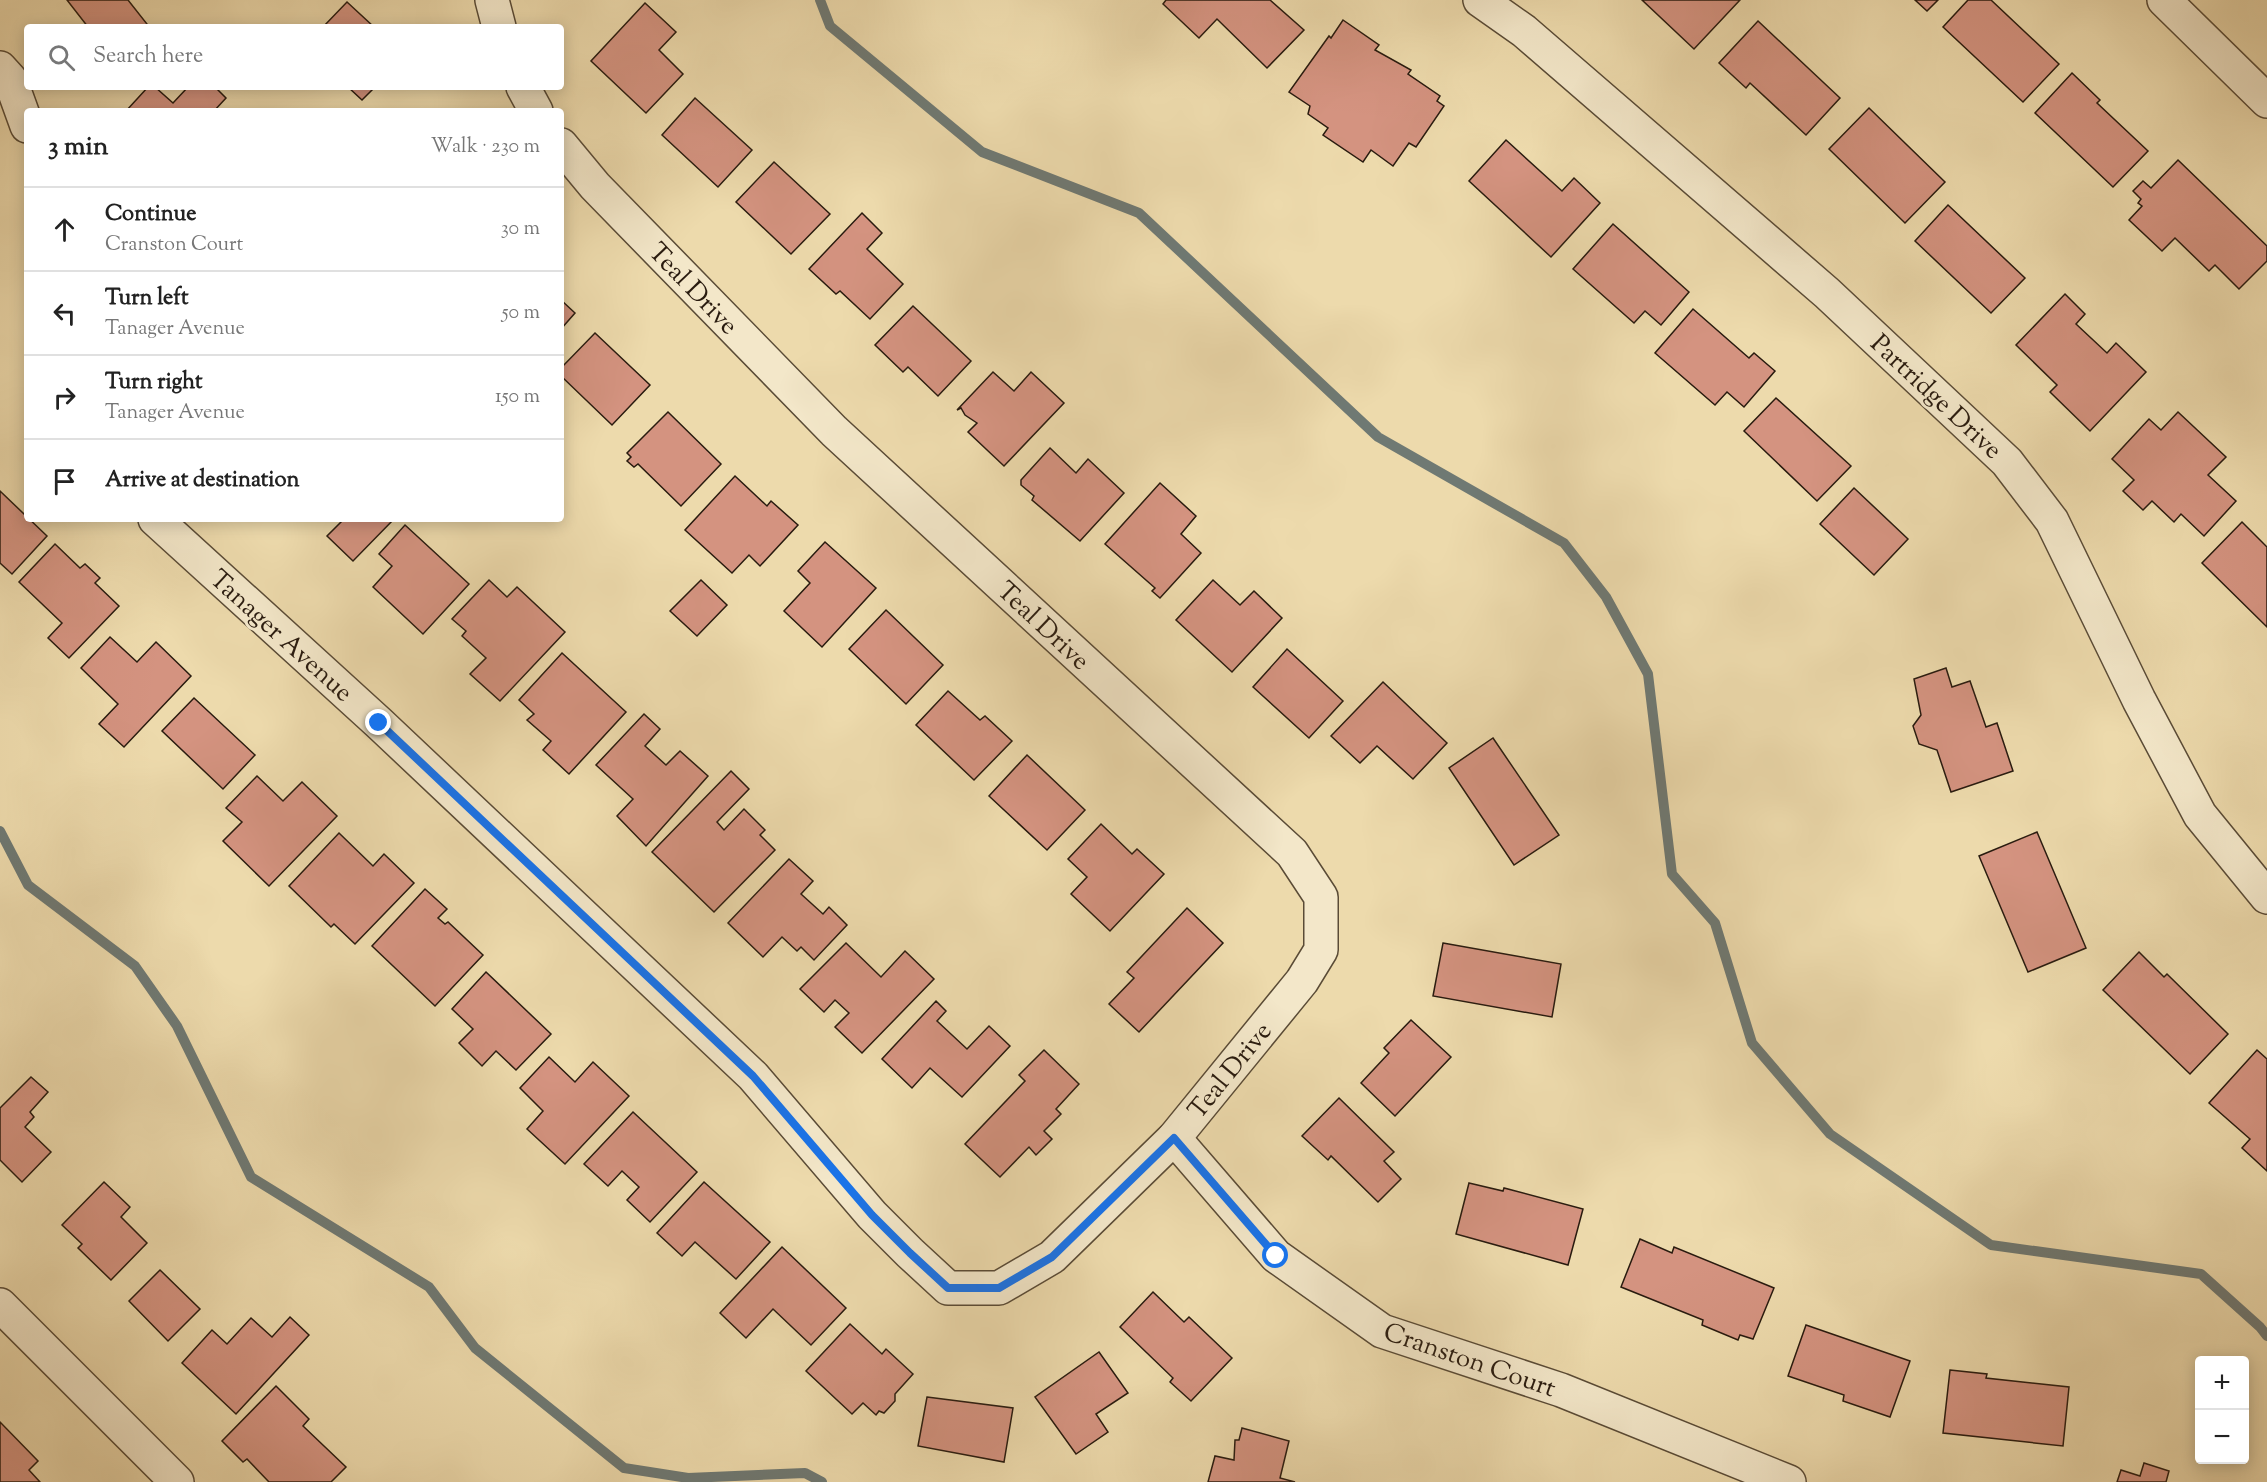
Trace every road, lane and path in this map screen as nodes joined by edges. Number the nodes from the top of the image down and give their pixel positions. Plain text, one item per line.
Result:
1 (492, 0) edge
2 (1480, 0) edge
3 (2164, 0) edge
4 (498, 24) edge
5 (0, 68) edge
6 (526, 90) edge
7 (2267, 101) edge
8 (534, 108) edge
9 (24, 118) edge
10 (564, 149) edge
11 (157, 522) edge
12 (2267, 897) edge
13 (1174, 1138) junction
14 (0, 1305) edge
15 (177, 1482) edge
16 (1789, 1482) edge

1 - 4 street
2 - 12 street, Partridge Drive
3 - 7 street
5 - 9 street
6 - 8 street
10 - 13 street, Teal Drive
11 - 13 street, Tanager Avenue
13 - 16 street, Cranston Court
14 - 15 street

